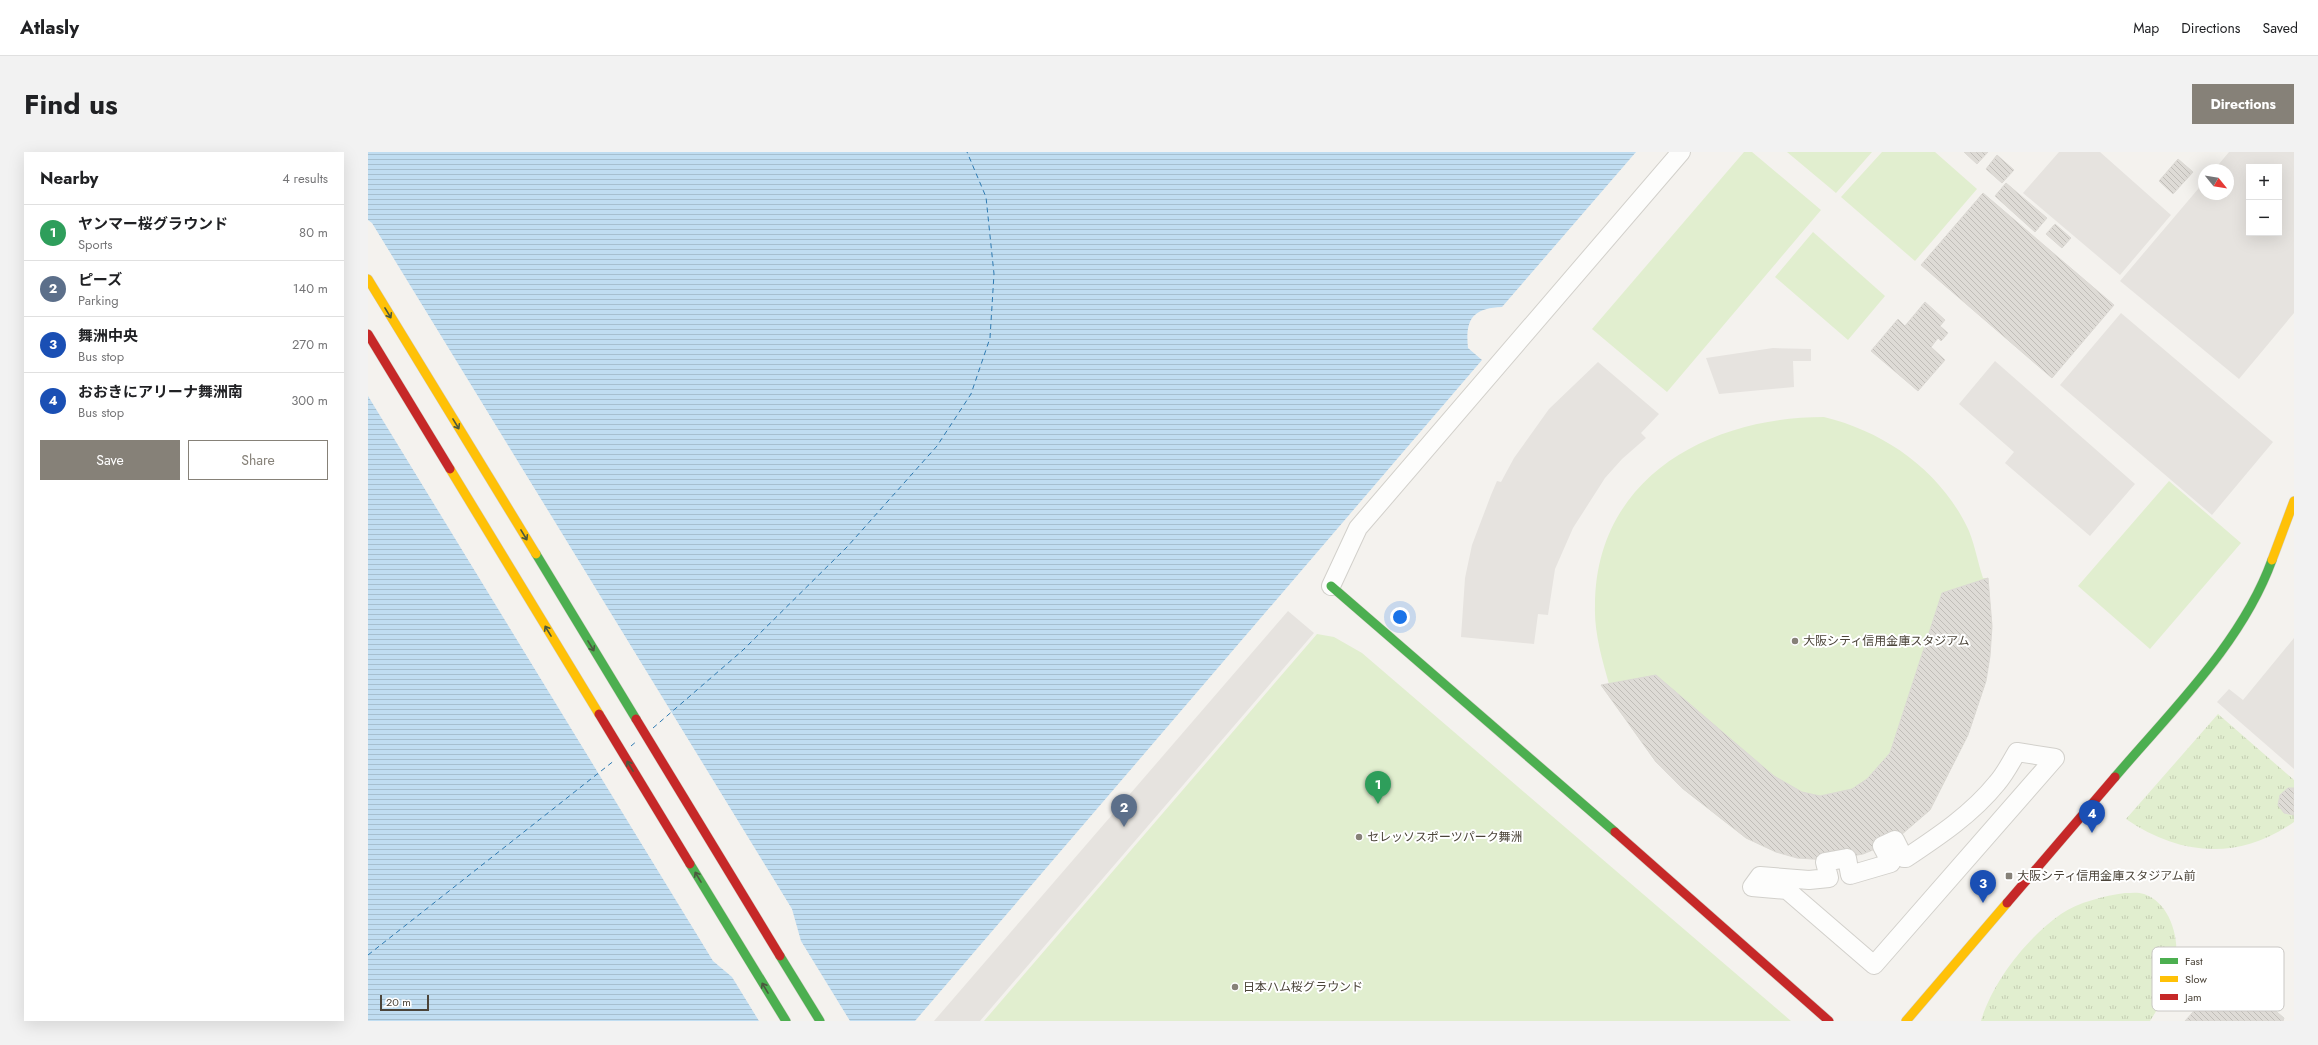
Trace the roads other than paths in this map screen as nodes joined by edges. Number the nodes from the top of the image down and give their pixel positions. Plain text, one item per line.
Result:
1 (1681, 152) edge
2 (368, 279) edge
3 (368, 334) edge
4 (2294, 501) edge
5 (1331, 586) joint
6 (1891, 863) joint
7 (786, 1021) edge
8 (820, 1021) edge
9 (1829, 1021) edge
10 (1906, 1021) edge

1 - 5 street
2 -> 8 street
7 -> 3 street
4 - 10 street
5 - 9 street
6 - 6 street

